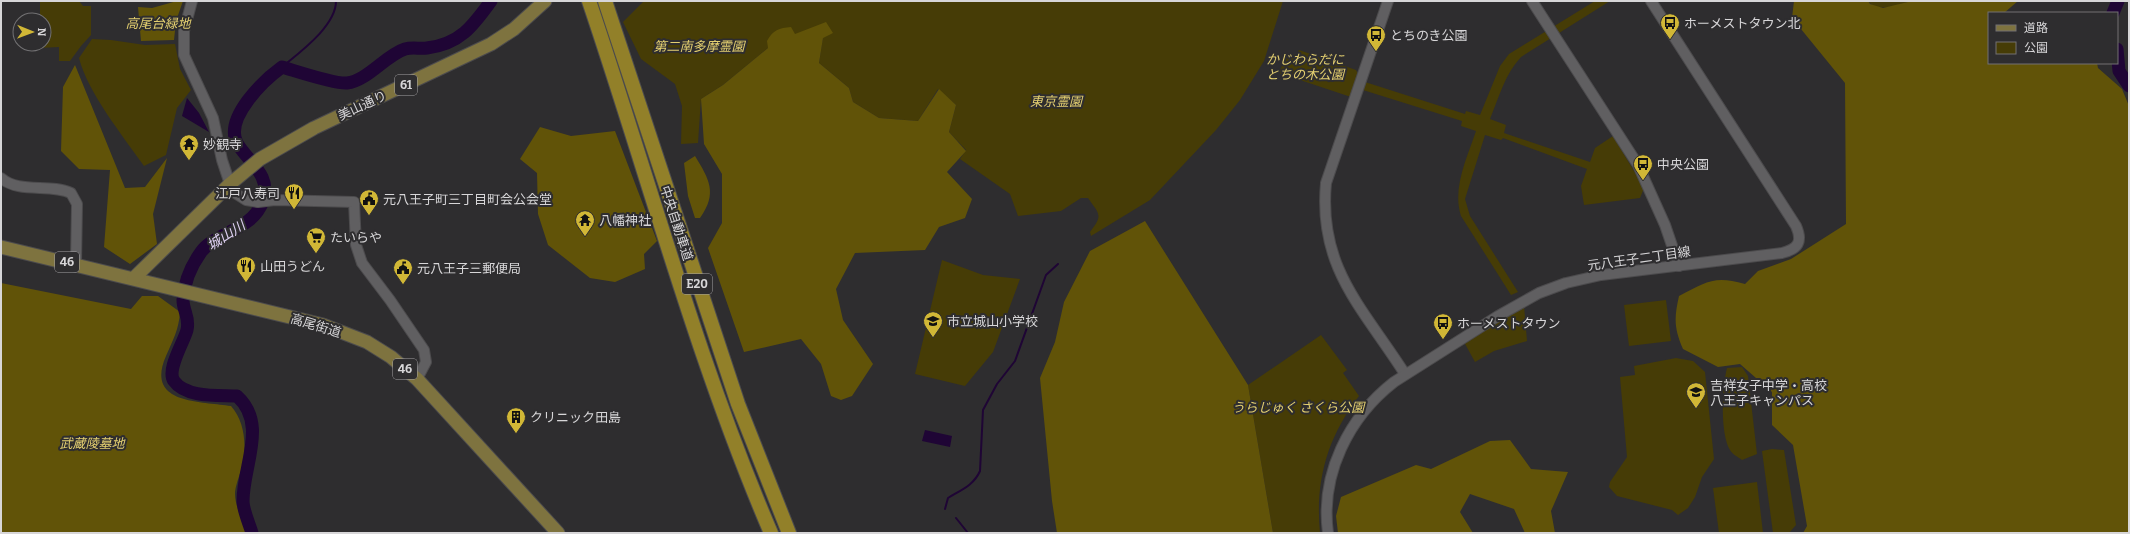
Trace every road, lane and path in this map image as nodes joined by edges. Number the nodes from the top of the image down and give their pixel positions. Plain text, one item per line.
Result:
1 (192, 1) edge
2 (545, 1) edge
3 (605, 1) edge
4 (1388, 1) edge
5 (1532, 1) edge
6 (1651, 1) edge
7 (590, 4) edge
8 (1, 178) edge
9 (230, 184) junction
10 (1, 247) edge
11 (76, 264) junction
12 (1679, 266) junction
13 (134, 278) junction
14 (1406, 374) junction
15 (417, 378) junction
16 (558, 533) edge
17 (771, 533) edge
18 (789, 533) edge
19 (1328, 533) edge

1 - 9 street
2 - 9 main road, 美山通り / 61
3 - 18 highway, 中央自動車道 / E20
4 - 14 street
5 - 12 street
6 - 12 street, 元八王子二丁目線
7 - 17 highway, 中央自動車道 / E20
8 - 11 street
9 - 13 main road, 61
9 - 15 street
10 - 11 main road, 高尾街道 / 46
11 - 13 main road, 高尾街道 / 46
12 - 14 street, 元八王子二丁目線
13 - 15 main road, 高尾街道 / 46
14 - 19 street, 元八王子二丁目線
15 - 16 main road, 高尾街道 / 46

